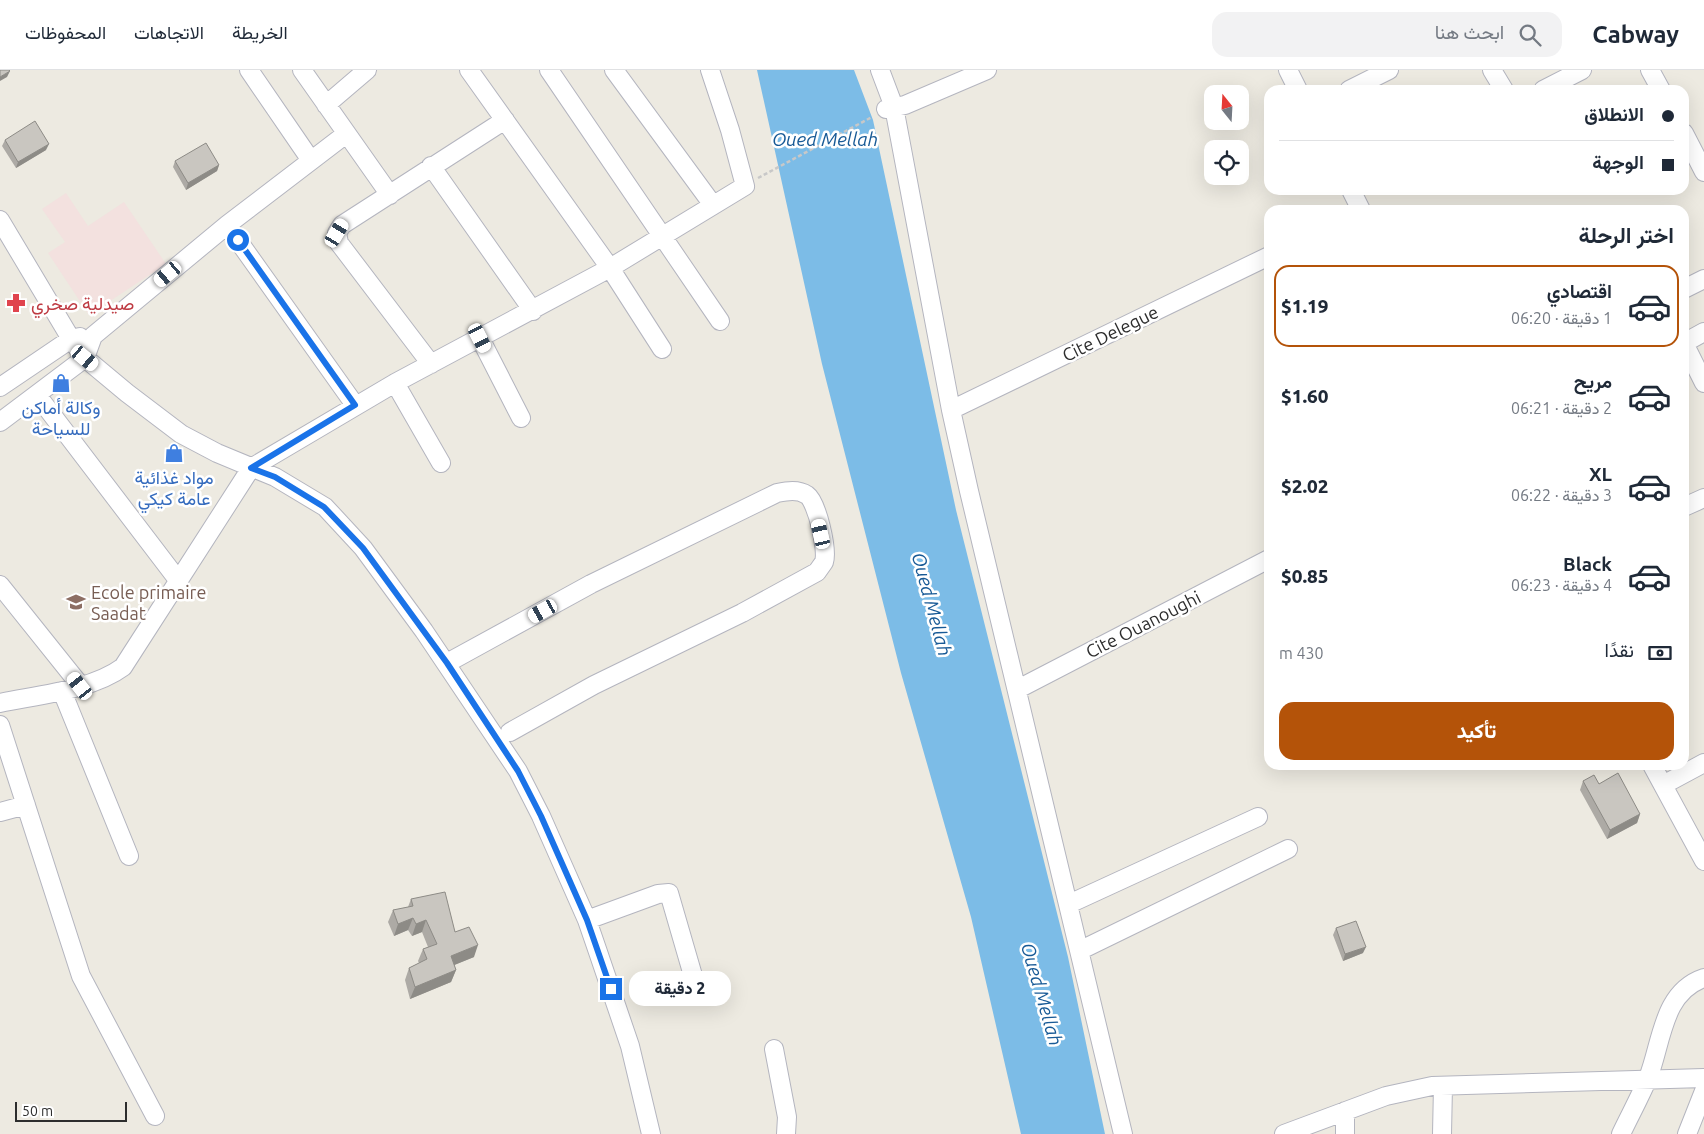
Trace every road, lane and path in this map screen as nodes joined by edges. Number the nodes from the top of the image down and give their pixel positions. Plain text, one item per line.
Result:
1 (248, 70) edge
2 (302, 70) edge
3 (367, 70) edge
4 (469, 70) edge
5 (550, 70) edge
6 (614, 70) edge
7 (710, 70) edge
8 (880, 70) edge
9 (987, 70) edge
10 (1288, 70) edge
11 (1389, 70) edge
12 (1492, 70) edge
13 (1582, 70) edge
14 (1650, 70) edge
15 (1551, 81) edge
16 (1296, 85) edge
17 (1359, 85) edge
18 (1501, 85) edge
19 (1658, 85) edge
20 (326, 105) junction
21 (890, 108) junction
22 (505, 120) junction
23 (346, 134) junction
24 (1689, 143) edge
25 (310, 159) junction
26 (431, 166) junction
27 (1704, 172) edge
28 (748, 185) junction
29 (390, 194) junction
30 (713, 205) junction
31 (0, 220) edge
32 (227, 225) junction
33 (664, 237) junction
34 (1264, 258) edge
35 (610, 268) junction
36 (1704, 279) edge
37 (1689, 286) edge
38 (533, 311) junction
39 (720, 321) dead end
40 (1704, 332) edge
41 (93, 336) junction
42 (480, 338) junction
43 (70, 339) junction
44 (1689, 340) edge
45 (662, 350) dead end
46 (1689, 353) edge
47 (85, 358) junction
48 (431, 364) junction
49 (395, 383) junction
50 (1704, 383) edge
51 (0, 387) edge
52 (37, 394) junction
53 (355, 405) junction
54 (951, 410) junction
55 (521, 418) dead end
56 (0, 422) edge
57 (441, 463) dead end
58 (251, 468) junction
59 (1704, 498) edge
60 (1689, 505) edge
61 (1264, 563) edge
62 (178, 580) junction
63 (0, 585) edge
64 (447, 663) junction
65 (80, 686) junction
66 (1018, 689) junction
67 (62, 691) junction
68 (0, 703) edge
69 (0, 725) edge
70 (510, 732) dead end
71 (1704, 763) edge
72 (1655, 770) edge
73 (1663, 785) junction
74 (26, 804) junction
75 (0, 812) edge
76 (1258, 817) dead end
77 (1288, 849) dead end
78 (129, 856) dead end
79 (1704, 861) edge
80 (1069, 904) junction
81 (587, 920) junction
82 (1081, 950) junction
83 (1704, 978) edge
84 (696, 986) dead end
85 (774, 1048) dead end
86 (1648, 1078) junction
87 (1704, 1078) edge
88 (1443, 1086) junction
89 (1704, 1091) edge
90 (1345, 1111) junction
91 (155, 1116) dead end
92 (1695, 1123) edge
93 (651, 1134) edge
94 (786, 1134) edge
95 (1123, 1134) edge
96 (1284, 1134) edge
97 (1345, 1134) edge
98 (1442, 1134) edge
99 (1621, 1134) edge

1 - 25 street
2 - 20 street
3 - 20 street
4 - 22 street
5 - 33 street
6 - 30 street
7 - 28 street
8 - 21 street
9 - 21 street
10 - 16 street
11 - 17 street
12 - 18 street
13 - 15 street
14 - 19 street
20 - 23 street
21 - 28 path
21 - 54 street
22 - 26 street
22 - 35 street
23 - 25 street
23 - 29 street
24 - 27 street
25 - 32 street
26 - 29 street
26 - 38 street
28 - 30 street
29 - 48 street
30 - 33 street
31 - 43 street
32 - 41 street
32 - 53 street
33 - 35 street
33 - 39 street
34 - 54 street, Cite Delegue
35 - 38 street
35 - 45 street
36 - 37 street
38 - 42 street
40 - 44 street
41 - 43 street
41 - 47 street
42 - 48 street
42 - 55 street
43 - 47 street
43 - 51 street
46 - 50 street
47 - 52 street
47 - 58 street
48 - 49 street
49 - 53 street
49 - 57 street
52 - 56 street
52 - 62 street
53 - 58 street
54 - 66 street
58 - 62 street
58 - 64 street
59 - 60 street
61 - 66 street, Cite Ouanoughi
62 - 65 street
63 - 65 street
64 - 70 street
64 - 81 street
65 - 67 street
66 - 80 street
67 - 68 street
67 - 78 street
69 - 74 street
71 - 73 street
72 - 73 street
73 - 79 street
74 - 75 street
74 - 91 street
76 - 80 street
77 - 82 street
80 - 82 street
81 - 84 street
81 - 93 street
82 - 95 street
83 - 86 street
85 - 94 street
86 - 87 street
86 - 88 street
86 - 99 street
88 - 90 street
88 - 98 street
89 - 92 street
90 - 96 street
90 - 97 street

